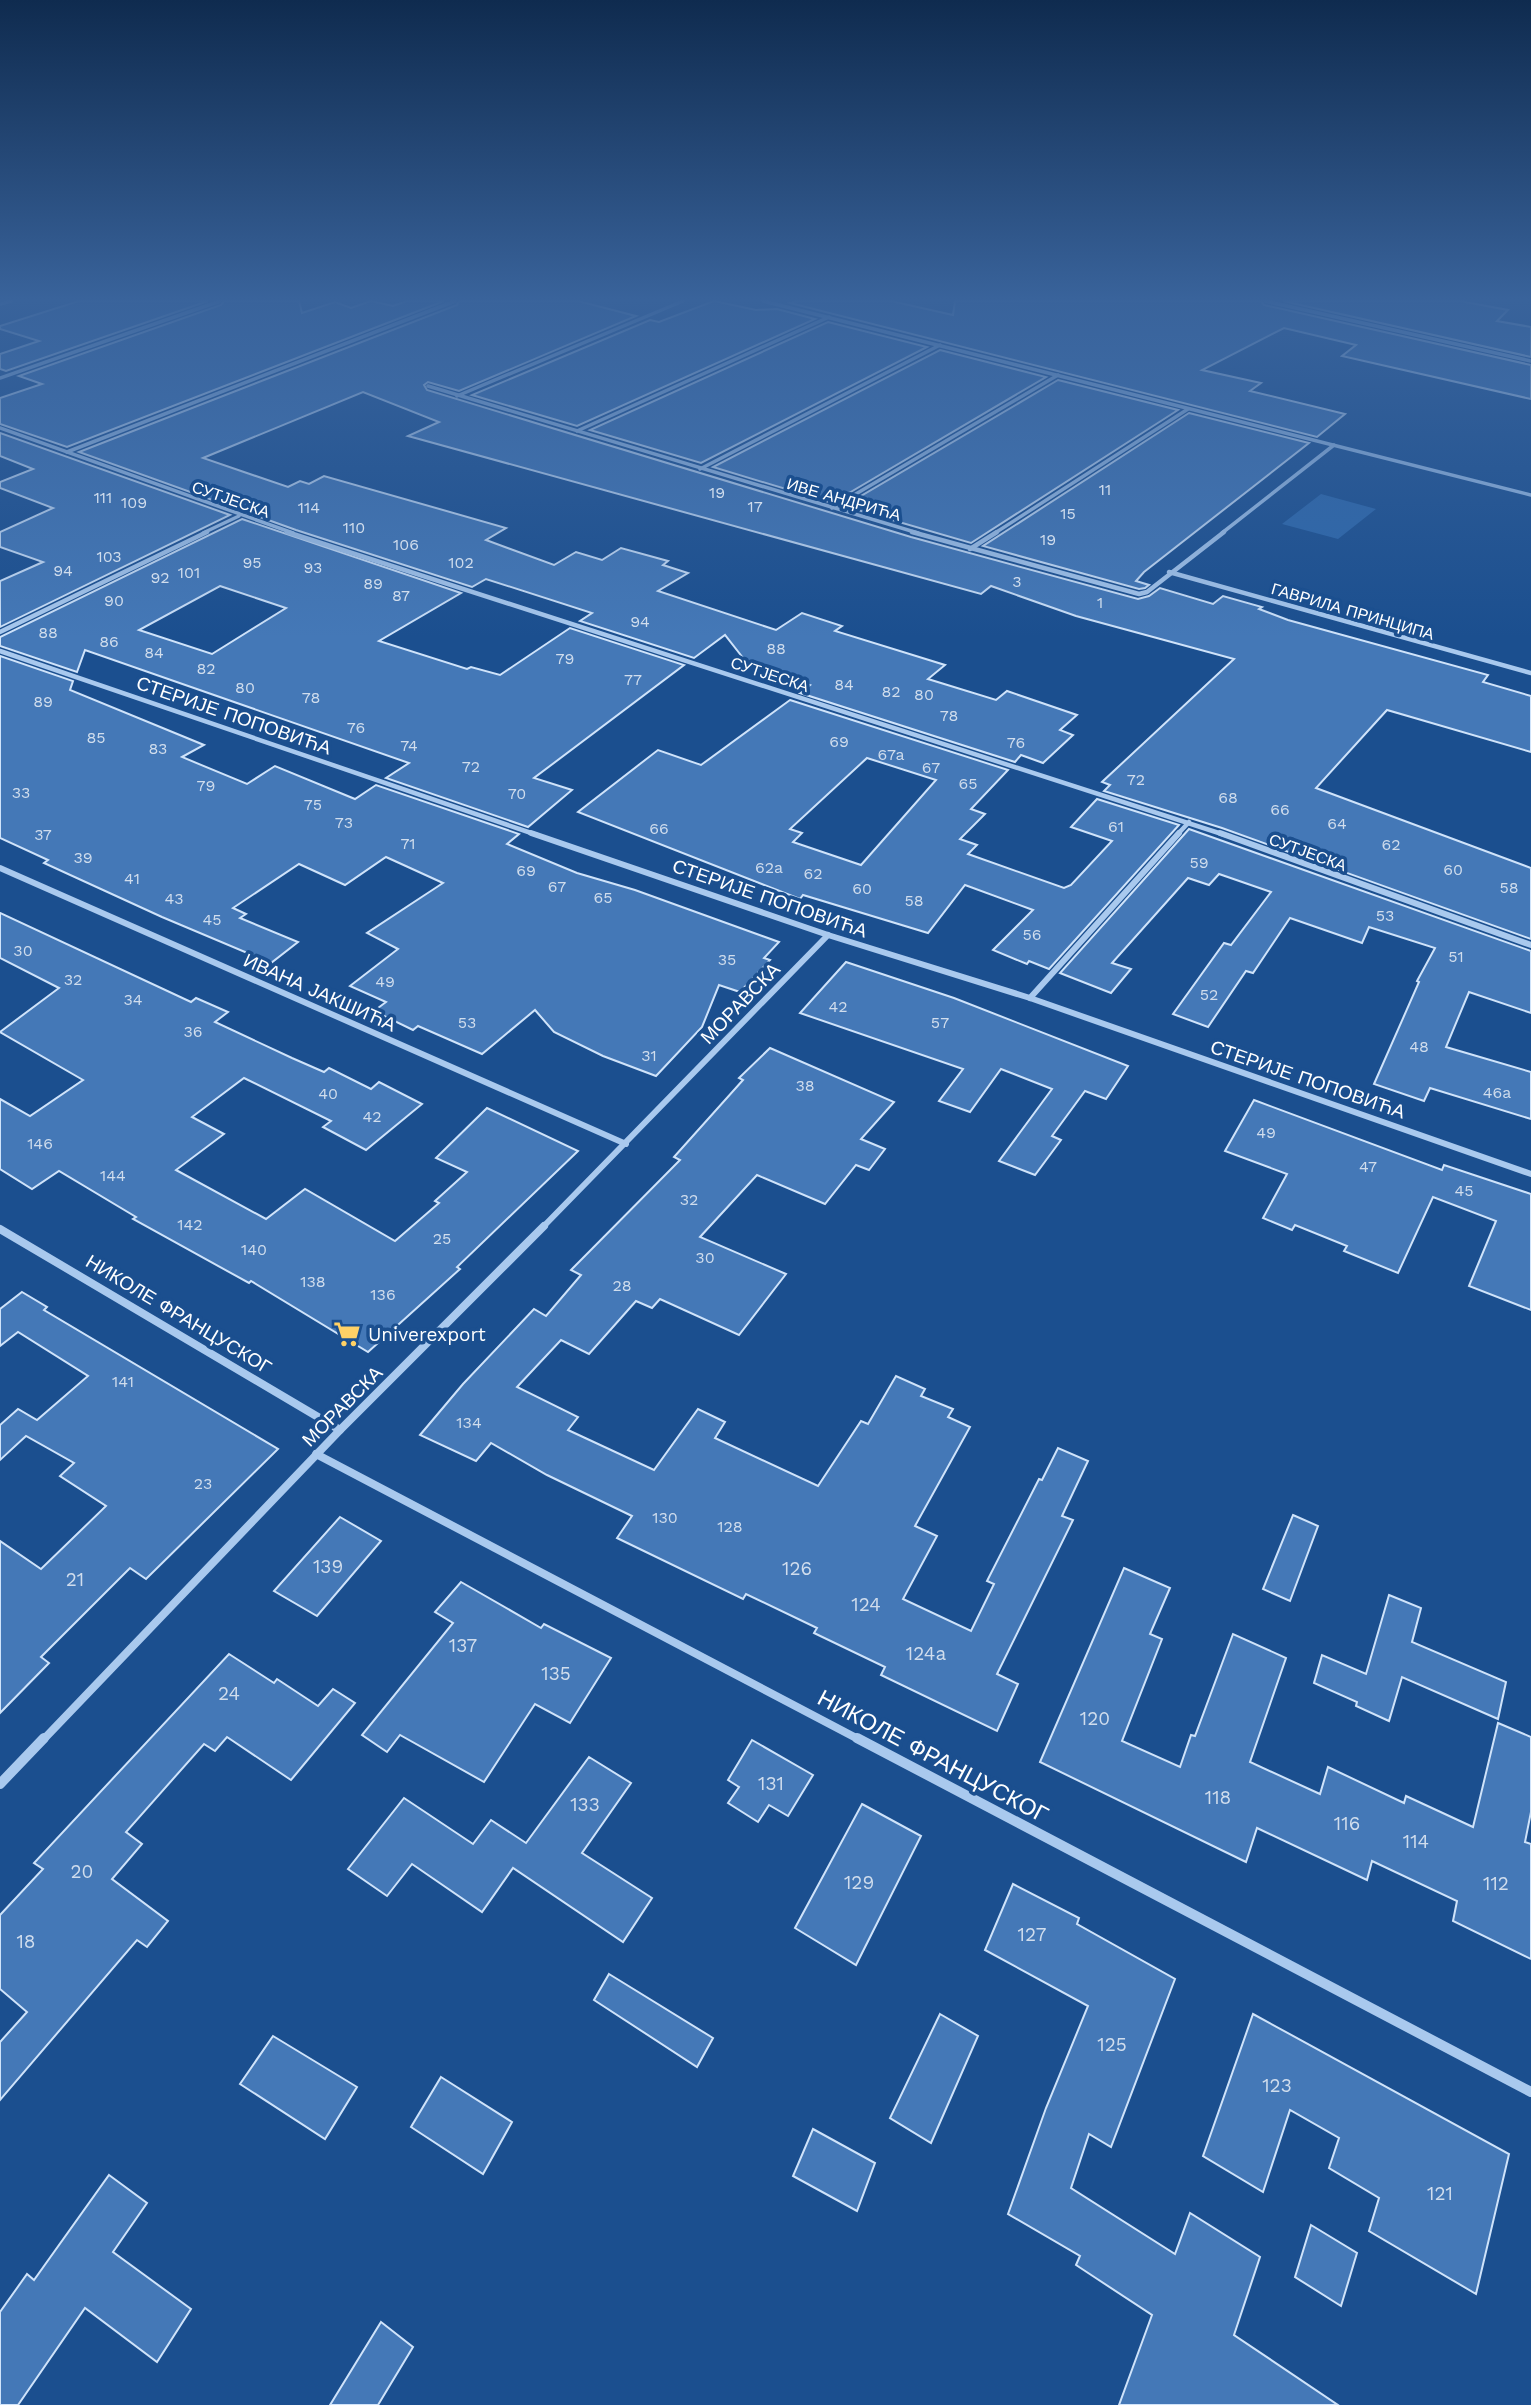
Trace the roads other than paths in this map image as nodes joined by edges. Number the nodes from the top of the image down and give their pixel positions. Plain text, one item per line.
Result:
1 (166, 413) edge
2 (514, 413) edge
3 (617, 413) edge
4 (807, 413) edge
5 (993, 413) edge
6 (1180, 413) edge
7 (1209, 413) edge
8 (0, 428) edge
9 (576, 432) junction
10 (1334, 444) junction
11 (66, 452) junction
12 (699, 469) junction
13 (1531, 495) edge
14 (832, 508) junction
15 (239, 516) junction
16 (970, 549) junction
17 (1169, 572) junction
18 (0, 632) edge
19 (0, 651) edge
20 (1531, 673) edge
21 (1189, 822) junction
22 (0, 868) edge
23 (828, 935) junction
24 (1531, 945) edge
25 (1030, 998) junction
26 (626, 1144) junction
27 (1531, 1174) edge
28 (0, 1229) edge
29 (340, 1430) junction
30 (316, 1454) junction
31 (0, 1784) edge
32 (1531, 2092) edge

1 - 11 street
2 - 9 street, ИВЕ АНДРИЋА
3 - 9 street
4 - 12 street
5 - 14 street
6 - 16 street
7 - 10 street
8 - 11 street, СУТЈЕСКА
9 - 12 street, ИВЕ АНДРИЋА
10 - 13 street
10 - 17 street, ИВЕ АНДРИЋА
11 - 15 street, СУТЈЕСКА
12 - 14 street, ИВЕ АНДРИЋА
14 - 16 street, ИВЕ АНДРИЋА
15 - 18 street
15 - 21 street, СУТЈЕСКА
16 - 17 street, ИВЕ АНДРИЋА
17 - 20 street, ГАВРИЛА ПРИНЦИПА
19 - 23 street, СТЕРИЈЕ ПОПОВИЋА
21 - 24 street, СУТЈЕСКА
21 - 25 street
22 - 26 street, ИВАНА ЈАКШИЋА
23 - 25 street, СТЕРИЈЕ ПОПОВИЋА
23 - 26 street, МОРАВСКА
25 - 27 street, СТЕРИЈЕ ПОПОВИЋА
26 - 29 street, МОРАВСКА
28 - 29 street, НИКОЛЕ ФРАНЦУСКОГ
29 - 30 street, МОРАВСКА
30 - 31 street, МОРАВСКА
30 - 32 street, НИКОЛЕ ФРАНЦУСКОГ

